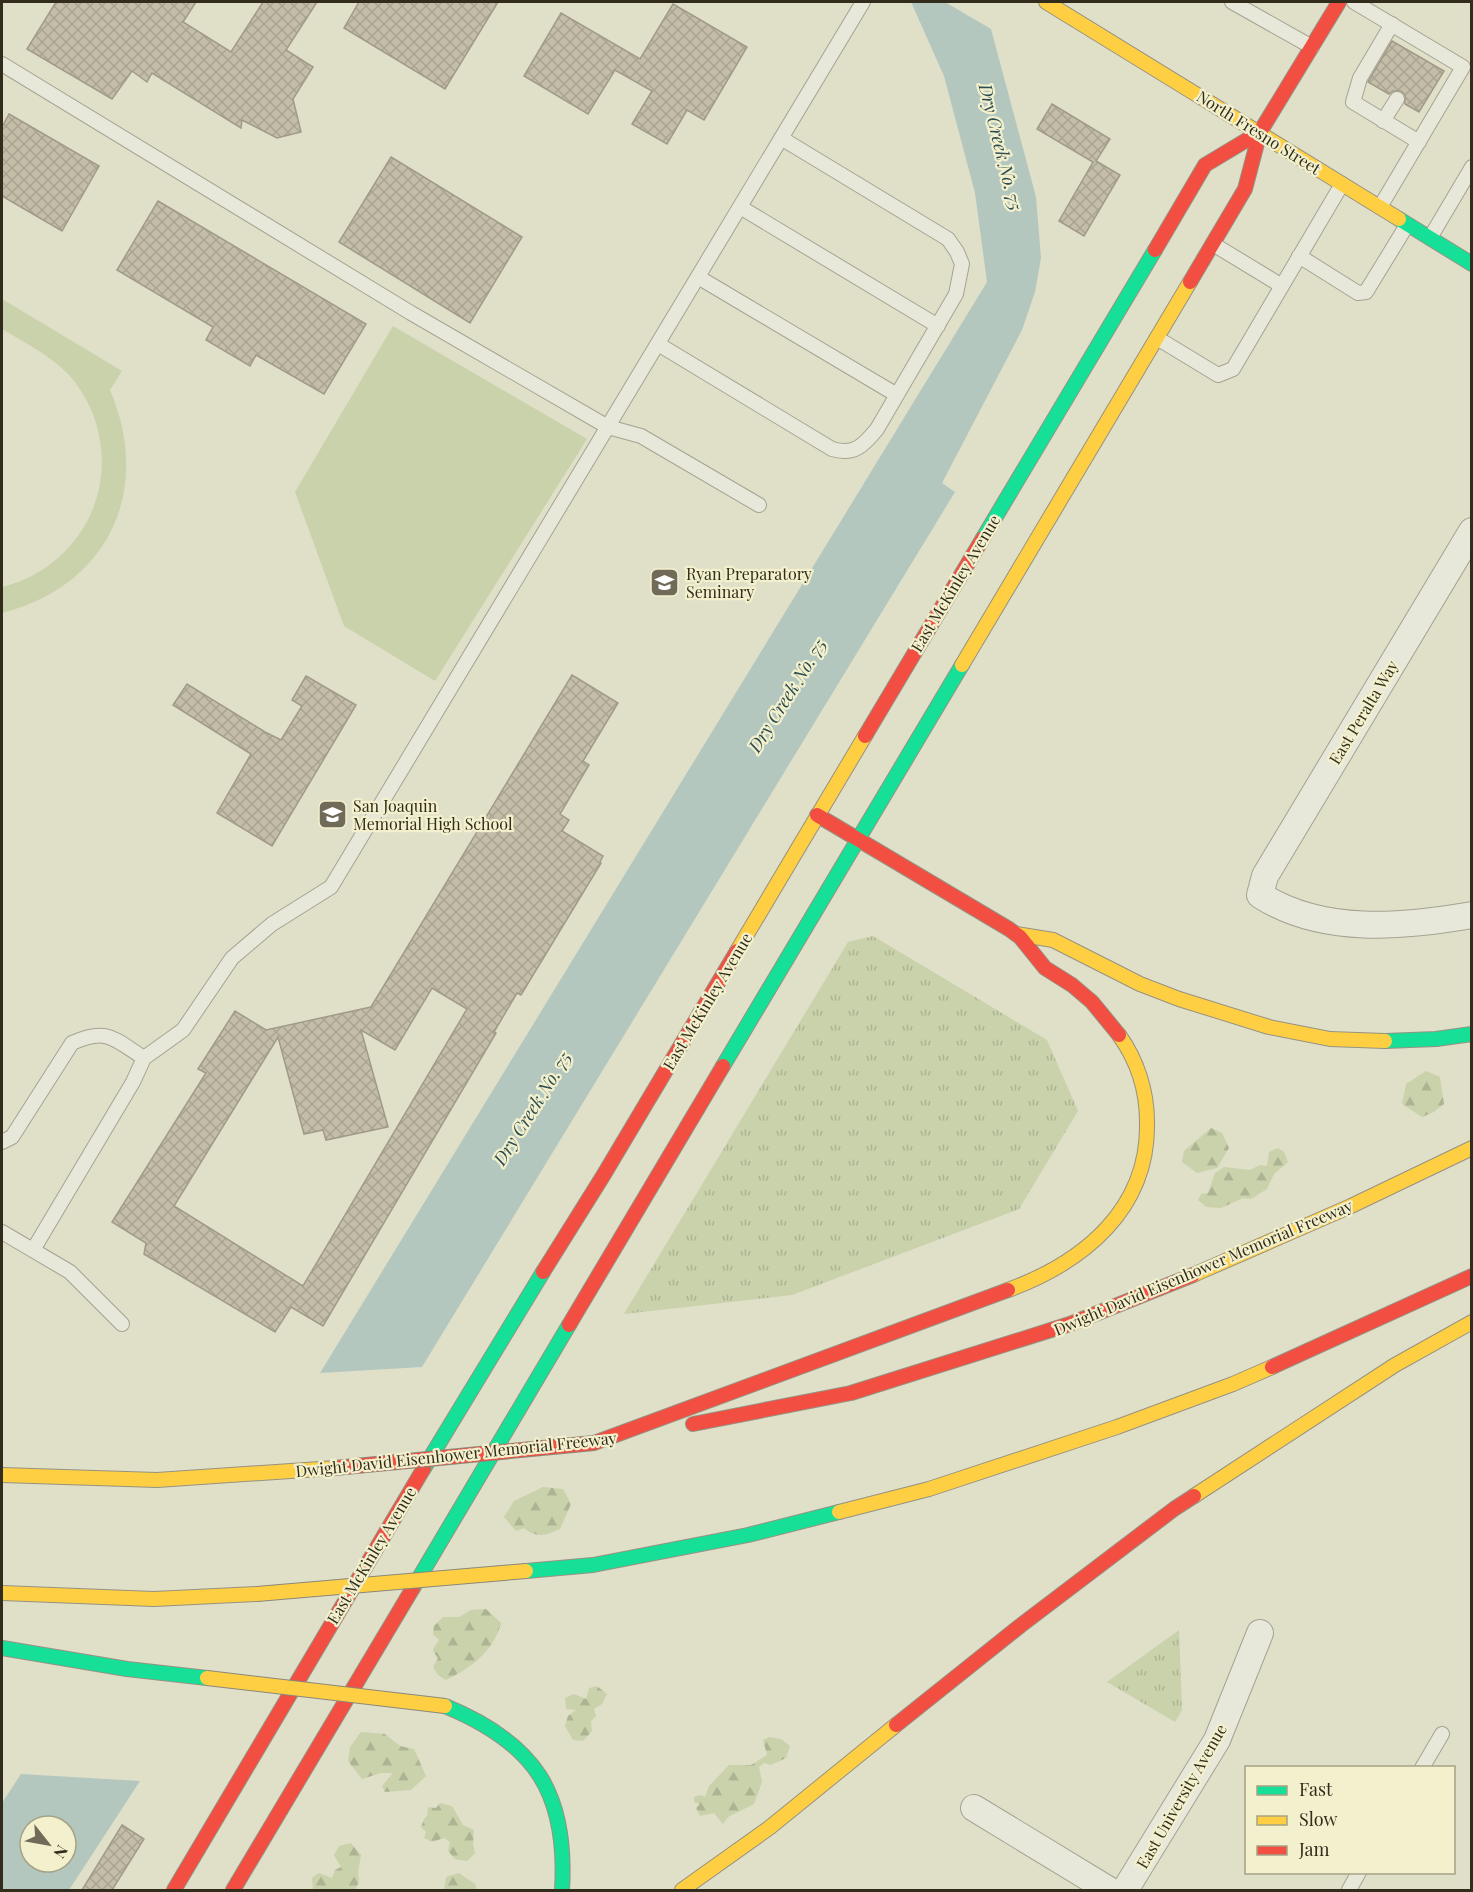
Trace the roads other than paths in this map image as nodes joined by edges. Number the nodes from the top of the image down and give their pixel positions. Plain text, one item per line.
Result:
1 (863, 2) edge
2 (1046, 2) edge
3 (1232, 2) edge
4 (1339, 2) edge
5 (1354, 2) edge
6 (1392, 24) junction
7 (1312, 47) junction
8 (2, 64) edge
9 (1397, 99) dead end
10 (1383, 121) junction
11 (1260, 132) junction
12 (781, 138) junction
13 (1419, 142) junction
14 (1472, 167) edge
15 (1342, 184) junction
16 (740, 207) junction
17 (1380, 207) junction
18 (1407, 225) junction
19 (1429, 239) junction
20 (1213, 244) junction
21 (1299, 256) junction
22 (1472, 264) edge
23 (698, 277) junction
24 (1282, 286) junction
25 (938, 326) junction
26 (1157, 338) junction
27 (658, 344) junction
28 (897, 395) junction
29 (608, 427) junction
30 (759, 504) dead end
31 (1472, 531) edge
32 (816, 815) junction
33 (860, 841) junction
34 (1472, 915) edge
35 (1016, 934) junction
36 (1472, 1034) edge
37 (144, 1058) junction
38 (2, 1142) edge
39 (1472, 1148) edge
40 (2, 1232) edge
41 (33, 1250) junction
42 (1472, 1276) edge
43 (1472, 1322) edge
44 (122, 1324) dead end
45 (594, 1443) junction
46 (2, 1475) edge
47 (2, 1593) edge
48 (1260, 1633) dead end
49 (2, 1648) edge
50 (1442, 1734) dead end
51 (1423, 1766) edge
52 (974, 1808) dead end
53 (1358, 1874) edge
54 (174, 1890) edge
55 (234, 1890) edge
56 (562, 1890) edge
57 (682, 1890) edge
58 (1109, 1890) edge
59 (1125, 1890) edge
60 (1348, 1890) edge

1 - 12 lane
2 - 11 main road, North Fresno Street
3 - 7 lane
4 - 7 main road, East McKinley Avenue
5 - 6 lane
6 - 10 lane
6 - 13 lane
7 - 11 main road, East McKinley Avenue
8 - 29 lane
9 - 10 lane
10 - 13 lane
11 - 15 main road, North Fresno Street
11 - 20 main road, East McKinley Avenue
11 - 32 main road, East McKinley Avenue
12 - 16 lane
12 - 25 lane
13 - 17 lane
14 - 19 lane
15 - 17 main road, North Fresno Street
15 - 21 lane
16 - 23 lane
16 - 25 lane
17 - 18 main road, North Fresno Street
18 - 19 main road, North Fresno Street
18 - 21 lane
19 - 22 main road, North Fresno Street
20 - 24 lane
20 - 26 main road, East McKinley Avenue
21 - 24 lane
23 - 27 lane
23 - 28 lane
24 - 26 lane
25 - 28 lane
26 - 33 main road, East McKinley Avenue
27 - 28 lane
27 - 29 lane
29 - 30 lane
29 - 37 lane
31 - 34 street, East Peralta Way
32 - 33 main road
32 - 54 main road, East McKinley Avenue
33 - 35 main road
33 - 55 main road, East McKinley Avenue
35 - 36 main road
35 - 45 main road
37 - 38 lane
37 - 41 lane
39 - 45 main road, Dwight David Eisenhower Memorial Freeway
40 - 41 lane
41 - 44 lane
42 - 47 main road, bridge
43 - 57 main road
45 - 46 main road, Dwight David Eisenhower Memorial Freeway, bridge
48 - 59 street, East University Avenue
49 - 56 main road, bridge
50 - 51 lane
52 - 58 street
53 - 60 lane

